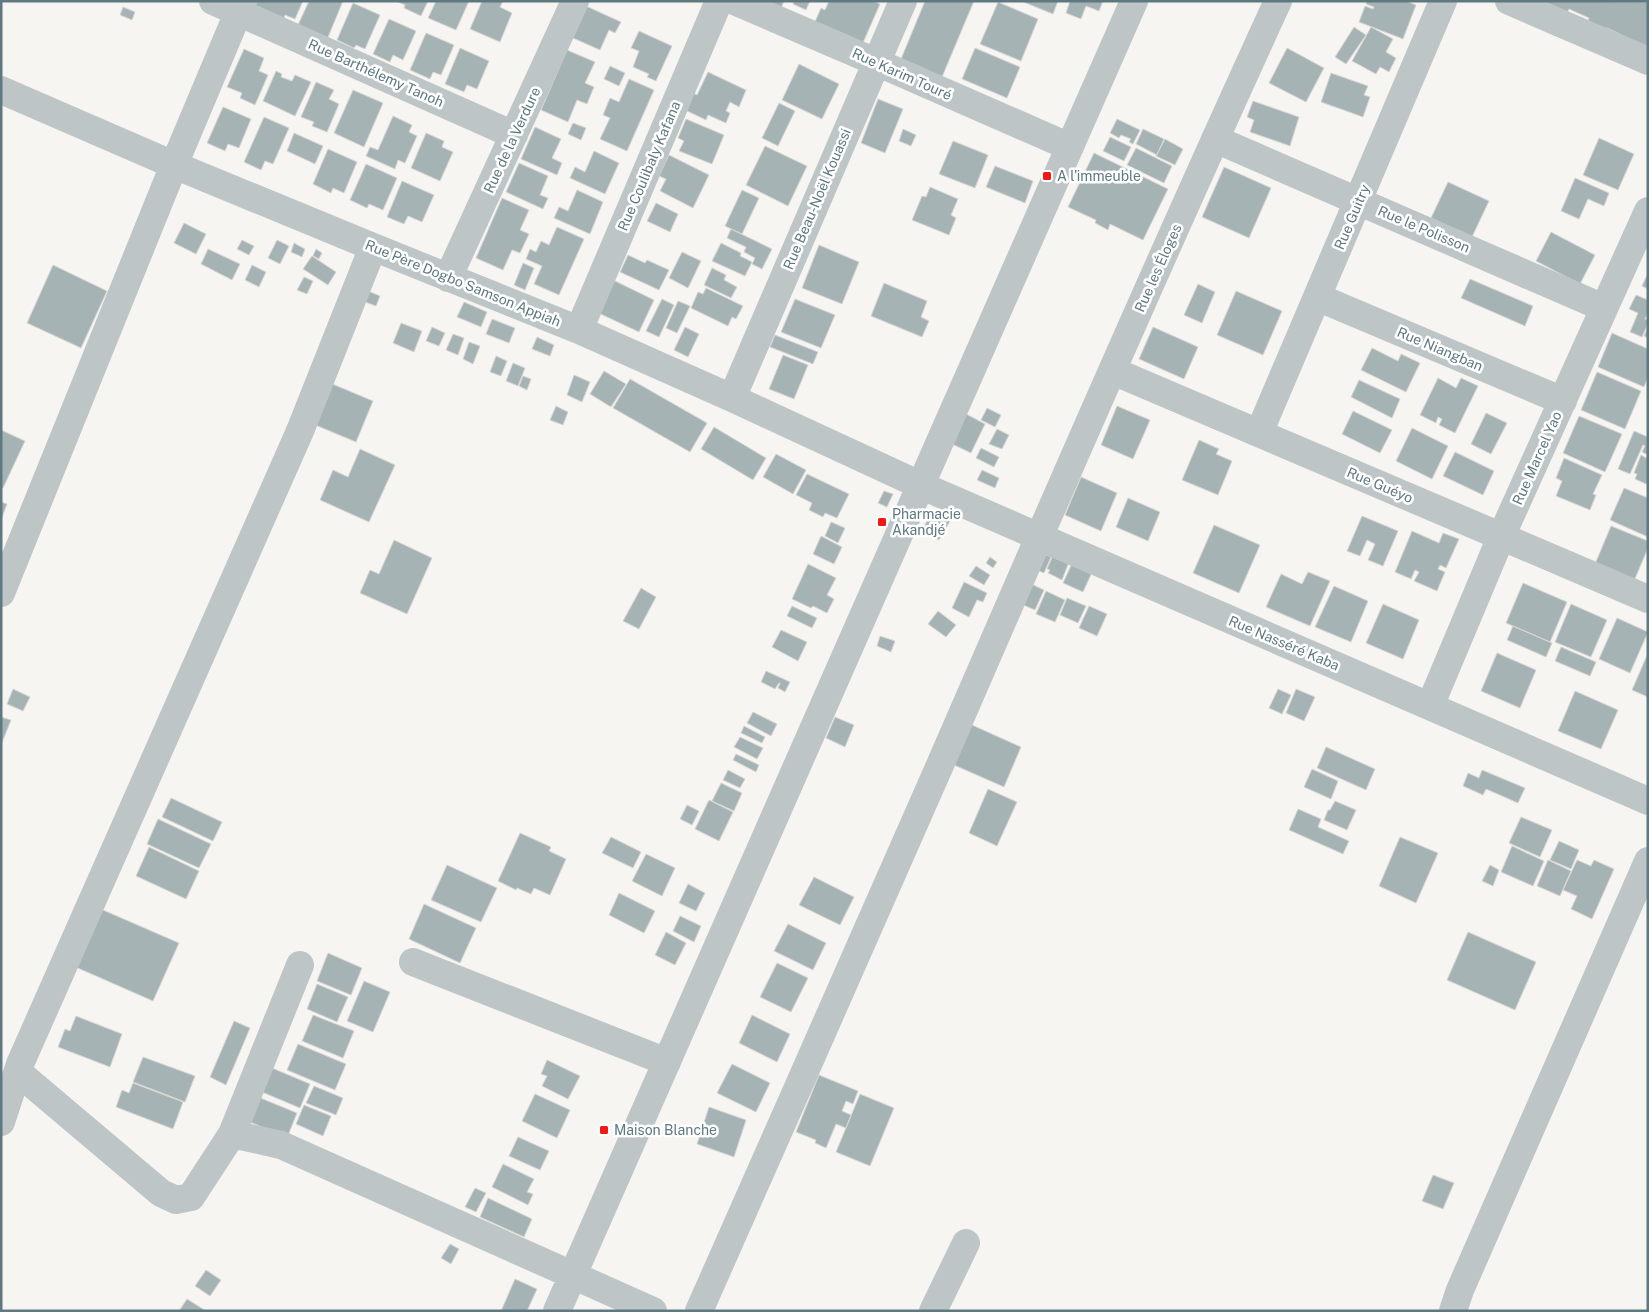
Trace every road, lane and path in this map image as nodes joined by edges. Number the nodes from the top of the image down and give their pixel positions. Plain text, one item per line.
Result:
1 (213, 1) edge
2 (575, 1) edge
3 (718, 1) edge
4 (734, 1) edge
5 (903, 1) edge
6 (1134, 1) edge
7 (1278, 1) edge
8 (1443, 1) edge
9 (1509, 1) edge
10 (240, 6) edge
11 (1648, 61) edge
12 (876, 62) junction
13 (1, 90) edge
14 (514, 135) junction
15 (1215, 139) junction
16 (1070, 147) junction
17 (174, 165) junction
18 (1359, 201) junction
19 (1648, 211) edge
20 (372, 248) junction
21 (448, 278) junction
22 (1318, 297) junction
23 (1604, 308) junction
24 (579, 330) junction
25 (1113, 371) junction
26 (732, 398) junction
27 (1563, 400) junction
28 (1259, 433) junction
29 (920, 485) junction
30 (1039, 536) junction
31 (1501, 537) junction
32 (1, 593) edge
33 (1648, 599) edge
34 (1430, 706) junction
35 (1648, 801) edge
36 (1648, 861) edge
37 (413, 962) dead end
38 (300, 965) dead end
39 (667, 1062) junction
40 (13, 1064) edge
41 (1, 1122) edge
42 (232, 1134) junction
43 (966, 1244) dead end
44 (573, 1276) junction
45 (557, 1311) edge
46 (652, 1311) edge
47 (698, 1311) edge
48 (933, 1311) edge
49 (1453, 1311) edge

1 - 10 street, Rue Barthélemy Tanoh
2 - 14 street, Rue de la Verdure
3 - 24 street, Rue Coulibaly Kafana
4 - 12 street, Rue Karim Touré
5 - 12 street, Rue Beau-Noël Kouassi
6 - 16 street
7 - 15 street, Rue les Éloges
8 - 18 street, Rue Guitry
9 - 11 street
10 - 14 street, Rue Barthélemy Tanoh
10 - 17 street
12 - 16 street, Rue Karim Touré
12 - 26 street, Rue Beau-Noël Kouassi
13 - 17 street, Rue Père Dogbo Samson Appiah
14 - 21 street, Rue de la Verdure
15 - 18 street, Rue le Polisson
15 - 25 street, Rue les Éloges
16 - 29 street
17 - 20 street, Rue Père Dogbo Samson Appiah
17 - 32 street
18 - 22 street, Rue Guitry
18 - 23 street, Rue le Polisson
19 - 23 street, Rue Marcel Yao
20 - 21 street, Rue Père Dogbo Samson Appiah
20 - 40 street
21 - 24 street, Rue Père Dogbo Samson Appiah
22 - 27 street, Rue Niangban
22 - 28 street, Rue Guitry
23 - 27 street, Rue Marcel Yao
24 - 26 street, Rue Père Dogbo Samson Appiah
25 - 28 street, Rue Guéyo
25 - 30 street, Rue les Éloges
26 - 29 street, Rue Père Dogbo Samson Appiah
27 - 31 street, Rue Marcel Yao
28 - 31 street, Rue Guéyo
29 - 30 street, Rue Nasséré Kaba
29 - 39 street
30 - 34 street, Rue Nasséré Kaba
30 - 47 street, Rue les Éloges
31 - 33 street, Rue Guéyo
31 - 34 street, Rue Marcel Yao
34 - 35 street, Rue Nasséré Kaba
36 - 49 street
37 - 39 street
38 - 42 street
39 - 44 street
40 - 41 street
40 - 42 street
42 - 44 street
43 - 48 street
44 - 45 street
44 - 46 street

